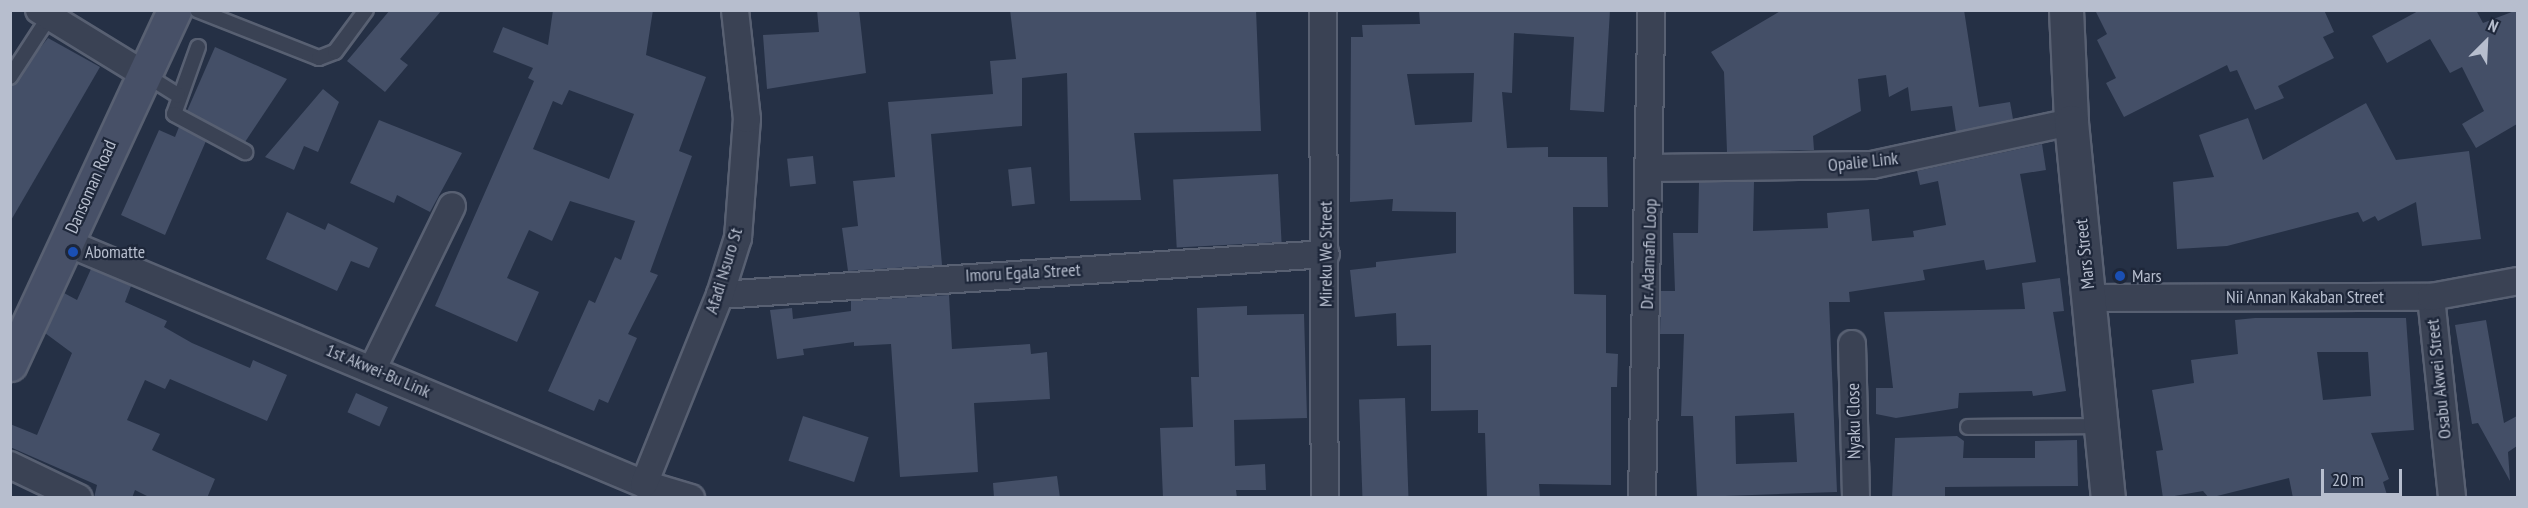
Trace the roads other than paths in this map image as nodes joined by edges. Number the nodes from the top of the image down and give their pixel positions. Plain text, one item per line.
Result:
1 (174, 10) edge
2 (196, 10) edge
3 (366, 10) edge
4 (735, 10) edge
5 (1323, 10) edge
6 (1651, 10) edge
7 (2066, 10) edge
8 (44, 14) edge
9 (198, 46) dead end
10 (142, 73) junction
11 (10, 76) edge
12 (178, 95) junction
13 (2071, 122) junction
14 (245, 152) dead end
15 (1652, 168) junction
16 (452, 206) dead end
17 (66, 242) junction
18 (1326, 254) junction
19 (2517, 281) edge
20 (720, 295) junction
21 (2431, 297) junction
22 (2090, 298) junction
23 (1852, 344) dead end
24 (10, 364) edge
25 (373, 368) junction
26 (2102, 426) junction
27 (1968, 428) dead end
28 (10, 465) edge
29 (644, 484) junction
30 (79, 498) edge
31 (691, 498) edge
32 (1325, 498) edge
33 (1642, 498) edge
34 (1856, 498) edge
35 (2108, 498) edge
36 (2452, 498) edge

1 - 10 main road, Dansoman Road
2 - 3 lane
4 - 20 street, Afadi Nsuro St
5 - 18 street, Mireku We Street
6 - 15 street, Dr. Adamafio Loop
7 - 13 street, Mars Street
8 - 10 street
8 - 11 lane
9 - 12 lane
10 - 12 lane
10 - 17 main road, Dansoman Road
12 - 14 lane
13 - 15 street, Opalie Link
13 - 22 street, Mars Street
15 - 33 street, Dr. Adamafio Loop
16 - 25 street
17 - 24 main road, Dansoman Road
17 - 25 street, 1st Akwei-Bu Link
18 - 20 street, Imoru Egala Street
18 - 32 street, Mireku We Street
19 - 21 street, Nii Annan Kakaban Street
20 - 29 street, Afadi Nsuro St
21 - 22 street, Nii Annan Kakaban Street
21 - 36 street, Osabu Akwei Street
22 - 26 street, Mars Street
23 - 34 street, Nyaku Close
25 - 29 street, 1st Akwei-Bu Link
26 - 27 lane
26 - 35 street, Mars Street
28 - 30 street
29 - 31 street, 1st Akwei-Bu Link

